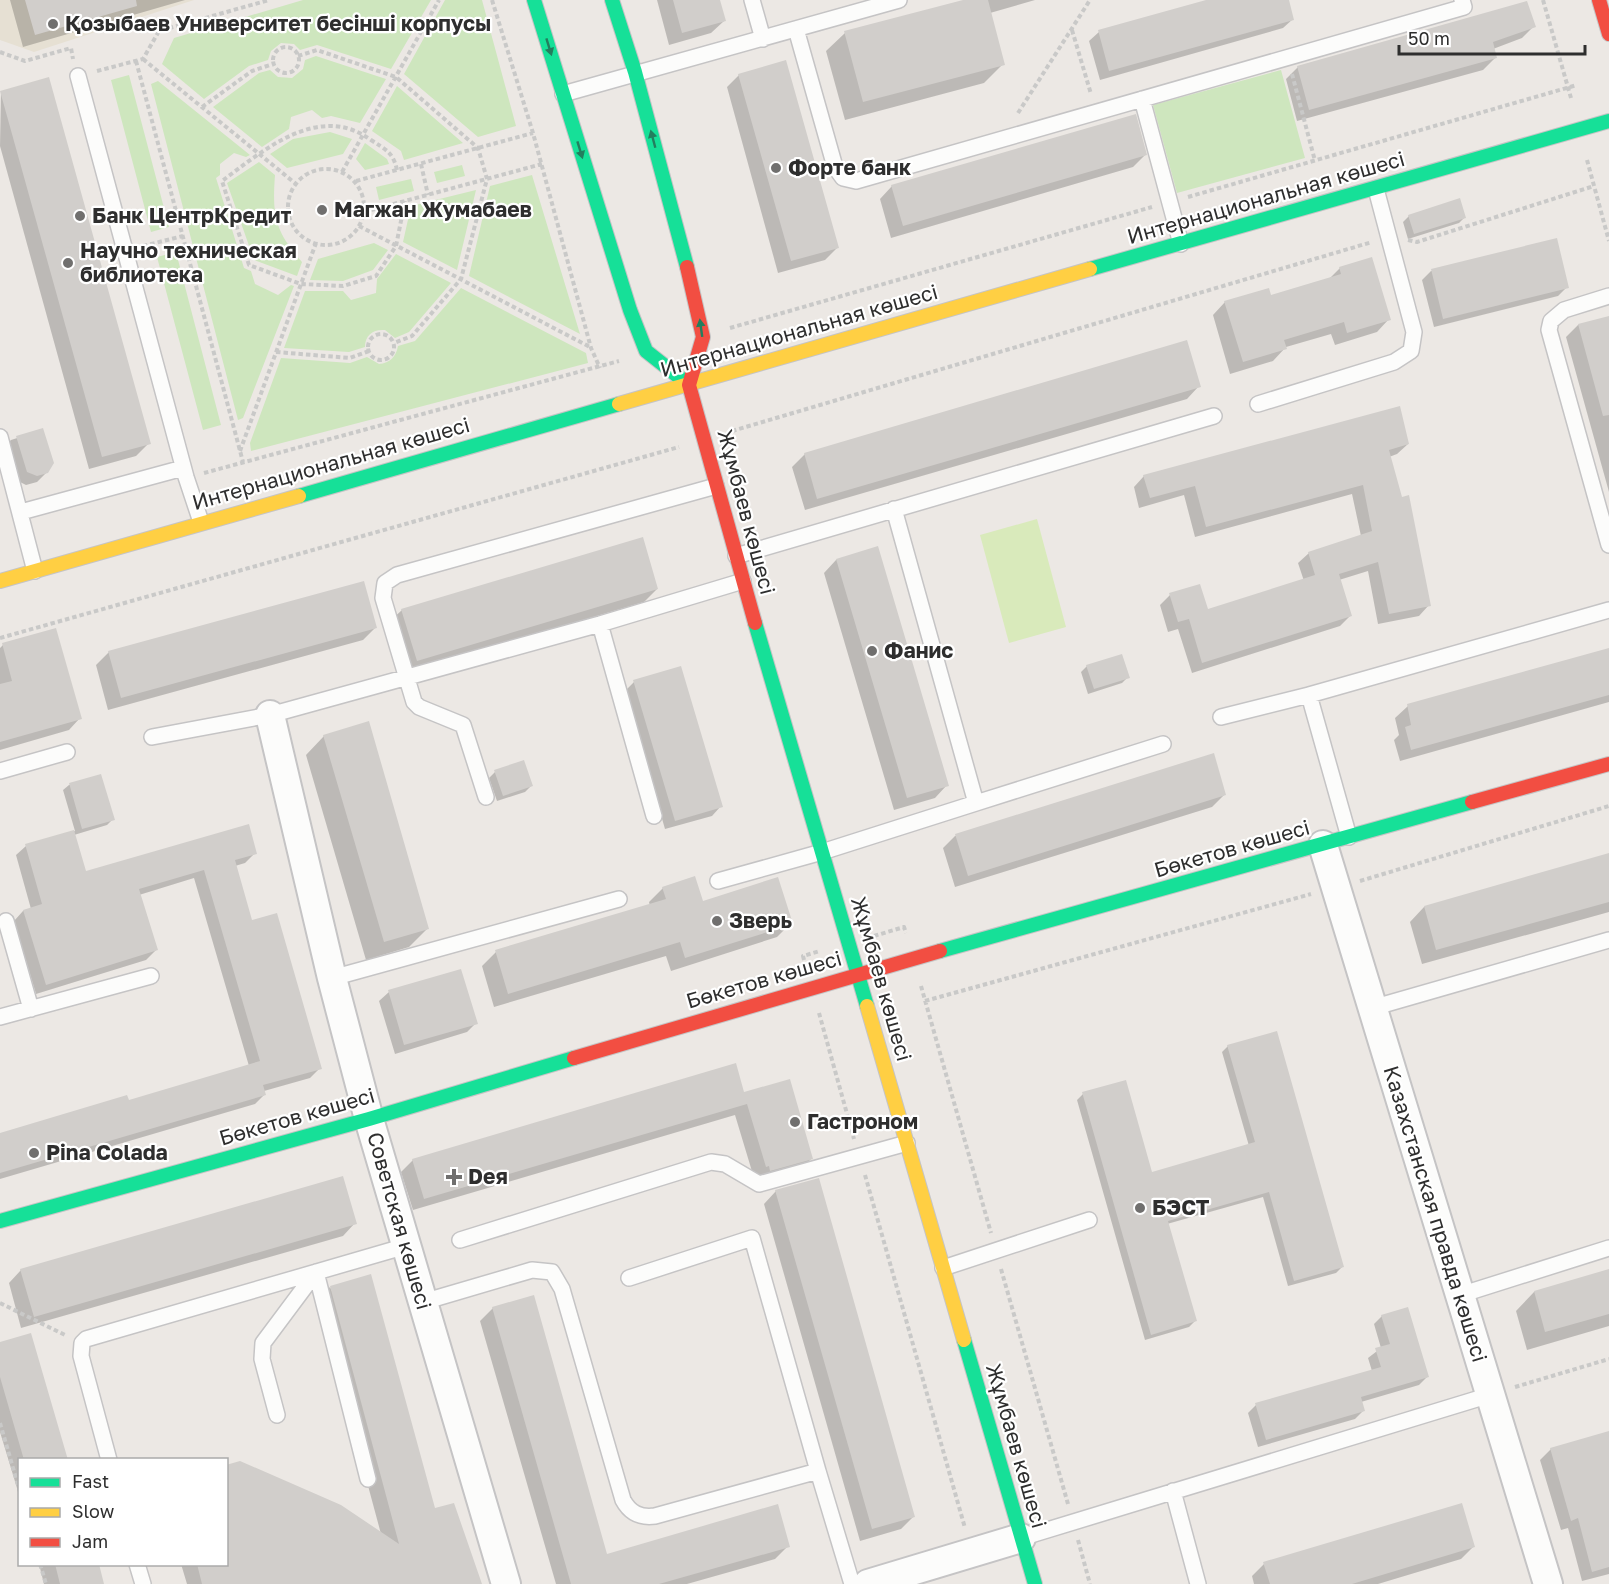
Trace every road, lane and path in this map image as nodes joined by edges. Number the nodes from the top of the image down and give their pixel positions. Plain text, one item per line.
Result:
1 (269, 0) edge
2 (439, 0) edge
3 (492, 0) edge
4 (534, 0) edge
5 (612, 0) edge
6 (752, 0) edge
7 (899, 0) edge
8 (1090, 0) edge
9 (1462, 0) edge
10 (1542, 0) edge
11 (1599, 0) edge
12 (1072, 28) junction
13 (796, 29) junction
14 (1609, 34) edge
15 (763, 39) junction
16 (0, 52) edge
17 (298, 56) junction
18 (1287, 58) junction
19 (143, 59) junction
20 (136, 61) junction
21 (273, 64) junction
22 (635, 72) junction
23 (78, 76) junction
24 (396, 77) junction
25 (1577, 86) dead end
26 (1568, 88) junction
27 (563, 94) junction
28 (1570, 98) dead end
29 (1142, 99) junction
30 (202, 107) junction
31 (1096, 112) junction
32 (1609, 121) edge
33 (363, 134) junction
34 (533, 134) junction
35 (1002, 139) junction
36 (478, 148) junction
37 (259, 154) junction
38 (1315, 160) junction
39 (1587, 160) dead end
40 (421, 164) junction
41 (542, 164) junction
42 (397, 170) junction
43 (342, 172) junction
44 (487, 179) junction
45 (356, 182) junction
46 (296, 184) junction
47 (1594, 186) junction
48 (1376, 189) junction
49 (428, 195) junction
50 (405, 201) junction
51 (1171, 202) junction
52 (364, 212) junction
53 (359, 226) junction
54 (183, 236) junction
55 (1389, 237) junction
56 (1609, 241) edge
57 (316, 243) junction
58 (1181, 244) junction
59 (396, 246) junction
60 (125, 251) junction
61 (461, 279) junction
62 (301, 284) junction
63 (1609, 296) edge
64 (703, 337) junction
65 (394, 343) junction
66 (591, 348) junction
67 (369, 351) junction
68 (646, 351) junction
69 (276, 352) junction
70 (600, 368) junction
71 (689, 385) junction
72 (1258, 404) dead end
73 (1214, 416) dead end
74 (0, 437) edge
75 (705, 439) junction
76 (240, 451) junction
77 (243, 462) junction
78 (184, 473) junction
79 (716, 486) junction
80 (894, 509) junction
81 (21, 512) junction
82 (201, 522) junction
83 (1609, 545) edge
84 (736, 556) junction
85 (35, 571) junction
86 (0, 581) edge
87 (743, 581) junction
88 (1609, 610) edge
89 (600, 624) junction
90 (0, 638) edge
91 (407, 676) junction
92 (1309, 695) junction
93 (270, 715) junction
94 (1221, 717) dead end
95 (152, 737) dead end
96 (1162, 744) dead end
97 (67, 752) dead end
98 (1609, 764) edge
99 (0, 771) edge
100 (486, 797) dead end
101 (976, 803) junction
102 (1609, 806) edge
103 (654, 816) dead end
104 (1336, 841) junction
105 (822, 852) junction
106 (717, 881) dead end
107 (1336, 888) junction
108 (620, 899) dead end
109 (6, 921) dead end
110 (1609, 939) edge
111 (914, 961) junction
112 (858, 974) junction
113 (151, 976) dead end
114 (332, 978) junction
115 (812, 988) junction
116 (925, 1001) junction
117 (1372, 1008) junction
118 (31, 1009) junction
119 (0, 1017) edge
120 (369, 1119) junction
121 (907, 1143) junction
122 (860, 1156) junction
123 (1089, 1220) dead end
124 (0, 1221) edge
125 (460, 1240) dead end
126 (406, 1245) junction
127 (1609, 1248) edge
128 (996, 1250) junction
129 (943, 1268) junction
130 (316, 1272) junction
131 (629, 1278) dead end
132 (1460, 1295) junction
133 (423, 1302) junction
134 (0, 1303) edge
135 (82, 1343) junction
136 (1609, 1359) edge
137 (1490, 1395) junction
138 (277, 1415) dead end
139 (0, 1424) edge
140 (108, 1458) edge
141 (818, 1472) junction
142 (368, 1479) dead end
143 (18, 1485) edge
144 (1173, 1491) junction
145 (1073, 1523) junction
146 (1021, 1538) junction
147 (972, 1552) junction
148 (41, 1566) edge
149 (138, 1566) edge
150 (46, 1584) edge
151 (143, 1584) edge
152 (506, 1584) edge
153 (852, 1584) edge
154 (868, 1584) edge
155 (1035, 1584) edge
156 (1090, 1584) edge
157 (1198, 1584) edge
158 (1548, 1584) edge

1 - 19 path
2 - 24 path
3 - 34 path
4 -> 27 main road
5 - 22 main road
6 - 15 lane
7 - 13 lane
8 - 12 path
9 - 18 lane
10 - 26 path
11 - 14 main road
12 - 31 path
12 - 35 path
13 - 15 lane
13 - 35 lane
15 - 22 lane
16 - 23 path
17 - 21 path
17 - 21 path
17 - 24 path
18 - 29 lane
18 - 38 path
19 - 20 path
19 - 30 path
20 - 23 path
20 - 54 path
21 - 30 path
22 - 27 lane
64 -> 22 main road
23 - 60 lane
24 - 33 path
24 - 36 path
25 - 26 path
26 - 28 path
26 - 38 path
27 -> 68 main road
29 - 31 lane
29 - 51 lane
30 - 37 path
31 - 35 lane
32 - 48 main road, Интернациональная көшесі
33 - 37 path
33 - 42 path
33 - 43 path
34 - 36 path
34 - 41 path
36 - 40 path
36 - 44 path
37 - 46 path
37 - 62 path
38 - 51 path
39 - 47 path
40 - 42 path
40 - 49 path
41 - 44 path
41 - 66 path
42 - 45 path
43 - 45 path
43 - 46 path
44 - 49 path
44 - 61 path
45 - 52 path
46 - 57 path
47 - 55 path
47 - 56 path
48 - 55 lane
48 - 58 main road, Интернациональная көшесі
49 - 50 path
50 - 52 path
50 - 59 path
51 - 58 lane
51 - 64 path
52 - 53 path
53 - 57 path
53 - 59 path
54 - 60 path
54 - 76 path
55 - 72 lane
55 - 75 path
57 - 62 path
58 - 71 main road, Интернациональная көшесі
59 - 61 path
59 - 62 path
60 - 78 lane
61 - 65 path
61 - 66 path
62 - 69 path
63 - 83 lane
64 - 71 main road
65 - 67 path
65 - 67 path
66 - 70 path
67 - 69 path
68 - 70 path
68 - 71 main road
69 - 76 path
70 - 77 path
71 - 75 main road, Жұмбаев көшесі
71 - 82 main road, Интернациональная көшесі
73 - 80 lane
74 - 81 lane
75 - 79 main road, Жұмбаев көшесі
75 - 90 path
76 - 77 path
77 - 78 path
78 - 81 lane
78 - 82 lane
79 - 84 main road, Жұмбаев көшесі
79 - 91 lane
80 - 84 lane
80 - 101 lane
81 - 85 lane
82 - 85 main road, Интернациональная көшесі
84 - 87 main road, Жұмбаев көшесі
85 - 86 main road, Интернациональная көшесі
87 - 89 lane
87 - 105 main road, Жұмбаев көшесі
88 - 92 lane
89 - 91 lane
89 - 103 lane
91 - 93 lane
91 - 100 lane
92 - 94 lane
92 - 104 lane
93 - 95 lane
93 - 114 street, Советская көшесі
96 - 101 lane
97 - 99 lane
98 - 104 main road, Бөкетов көшесі
101 - 105 lane
102 - 107 path
104 - 107 street, Казахстанская правда көшесі
104 - 111 main road, Бөкетов көшесі
105 - 106 lane
105 - 112 main road, Жұмбаев көшесі
107 - 116 path
107 - 117 street, Казахстанская правда көшесі
108 - 114 lane
109 - 118 lane
110 - 117 lane
111 - 112 main road, Бөкетов көшесі
111 - 116 path
112 - 115 main road, Бөкетов көшесі
112 - 121 main road, Жұмбаев көшесі
113 - 118 lane
114 - 120 street, Советская көшесі
115 - 120 main road, Бөкетов көшесі
115 - 122 path
116 - 128 path
117 - 132 street, Казахстанская правда көшесі
118 - 119 lane
120 - 124 main road, Бөкетов көшесі
120 - 126 street, Советская көшесі
121 - 122 lane
121 - 129 main road, Жұмбаев көшесі
122 - 125 lane
122 - 147 path
123 - 128 lane
126 - 130 lane
126 - 133 street, Советская көшесі
127 - 132 lane
128 - 129 lane
128 - 145 path
129 - 146 main road, Жұмбаев көшесі
130 - 135 lane
130 - 138 lane
130 - 142 lane
131 - 141 lane
132 - 137 street, Казахстанская правда көшесі
133 - 141 lane
133 - 152 street, Советская көшесі
134 - 135 path
135 - 140 lane
136 - 137 path
137 - 144 lane
137 - 158 street, Казахстанская правда көшесі
139 - 143 path
141 - 153 lane
144 - 145 lane
144 - 157 lane
145 - 146 lane
145 - 156 path
146 - 147 street
146 - 155 main road, Жұмбаев көшесі
147 - 154 street
148 - 150 path
149 - 151 lane

